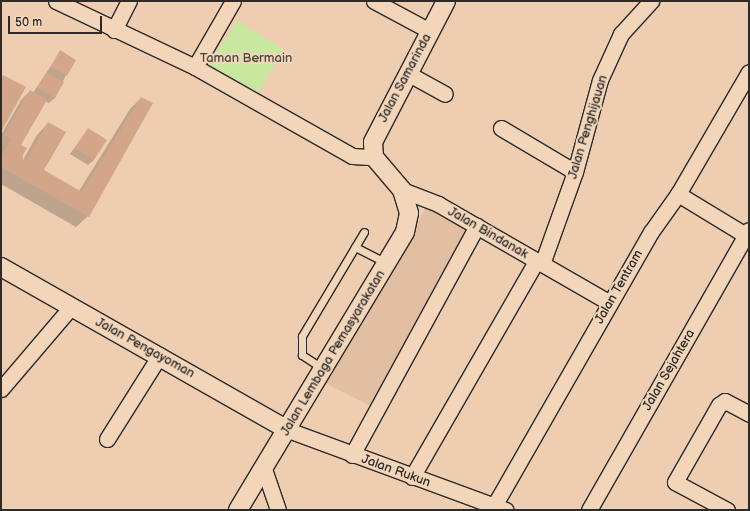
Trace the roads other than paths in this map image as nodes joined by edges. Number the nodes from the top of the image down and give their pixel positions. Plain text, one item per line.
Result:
1 (56, 1) edge
2 (129, 1) edge
3 (233, 1) edge
4 (374, 1) edge
5 (446, 1) edge
6 (651, 1) edge
7 (114, 30) junction
8 (430, 31) junction
9 (195, 67) junction
10 (749, 72) edge
11 (407, 73) junction
12 (445, 94) dead end
13 (501, 128) dead end
14 (374, 157) junction
15 (575, 172) junction
16 (402, 190) junction
17 (678, 194) junction
18 (477, 226) junction
19 (364, 232) dead end
20 (748, 233) edge
21 (355, 247) junction
22 (539, 262) junction
23 (386, 264) junction
24 (1, 267) edge
25 (610, 303) junction
26 (71, 307) junction
27 (160, 355) junction
28 (324, 368) junction
29 (1, 389) edge
30 (749, 414) edge
31 (288, 430) junction
32 (107, 439) dead end
33 (352, 455) junction
34 (264, 469) junction
35 (412, 477) junction
36 (500, 508) edge
37 (238, 510) edge
38 (278, 510) edge
39 (589, 510) edge
40 (727, 510) edge

1 - 7 street
2 - 7 street
3 - 9 street
4 - 8 street
5 - 8 street, Jalan Samarinda
6 - 15 street, Jalan Penghijauan
7 - 9 street
8 - 11 street, Jalan Samarinda
9 - 14 street
10 - 17 street, Jalan Tentram
11 - 12 street
11 - 14 street, Jalan Samarinda
13 - 15 street
14 - 16 street, Jalan Bindanak
15 - 22 street, Jalan Penghijauan
16 - 18 street, Jalan Bindanak
16 - 23 street, Jalan Lembaga Pemasyarakatan
17 - 20 street
17 - 25 street, Jalan Tentram
18 - 22 street, Jalan Bindanak
18 - 33 street
19 - 21 lane
20 - 39 street, Jalan Sejahtera
21 - 23 lane
21 - 28 lane
22 - 25 street, Jalan Bindanak
22 - 35 street, Jalan Penghijauan
23 - 28 street, Jalan Lembaga Pemasyarakatan
24 - 26 street, Jalan Pengayoman
25 - 36 street, Jalan Tentram
26 - 27 street, Jalan Pengayoman
26 - 29 street
27 - 31 street, Jalan Pengayoman
27 - 32 street
28 - 31 street, Jalan Lembaga Pemasyarakatan
30 - 40 street
31 - 33 street, Jalan Rukun
31 - 34 street, Jalan Lembaga Pemasyarakatan
33 - 35 street, Jalan Rukun
34 - 37 street, Jalan Lembaga Pemasyarakatan
34 - 38 street
35 - 36 street, Jalan Rukun

